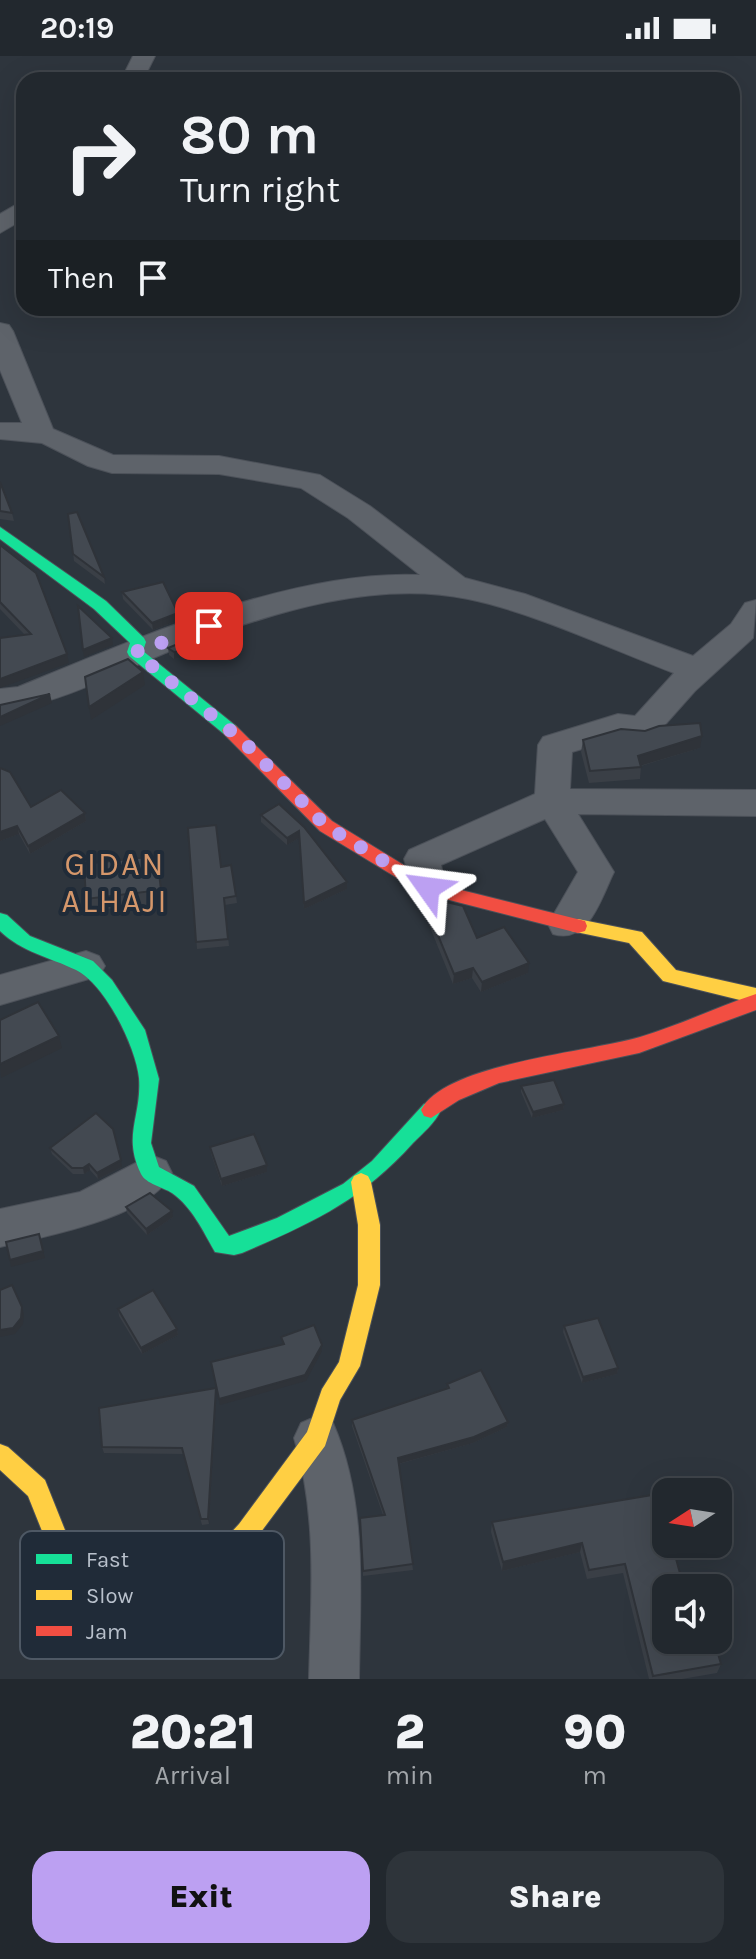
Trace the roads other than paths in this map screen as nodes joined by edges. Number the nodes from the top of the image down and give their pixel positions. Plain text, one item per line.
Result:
1 (16, 213) edge
2 (0, 226) edge
3 (0, 331) edge
4 (0, 431) edge
5 (42, 435) junction
6 (0, 532) edge
7 (455, 586) junction
8 (756, 610) edge
9 (135, 652) junction
10 (698, 670) junction
11 (0, 700) edge
12 (552, 801) junction
13 (756, 803) edge
14 (428, 888) junction
15 (0, 920) edge
16 (566, 924) junction
17 (86, 966) junction
18 (0, 990) edge
19 (756, 999) edge
20 (151, 1173) junction
21 (361, 1182) junction
22 (0, 1228) edge
23 (317, 1438) junction
24 (0, 1455) edge
25 (53, 1531) edge
26 (248, 1531) edge
27 (334, 1679) edge

1 - 2 street
3 - 5 street
4 - 5 street
5 - 7 street
6 - 9 street
7 - 9 street
7 - 10 street
8 - 10 street
9 - 11 street
9 - 14 street
10 - 12 street
12 - 13 street
12 - 14 street
12 - 16 street
14 - 16 street
15 - 17 street
16 - 19 street
17 - 18 street
17 - 20 street
19 - 21 street
20 - 21 street
20 - 22 street
21 - 23 street
23 - 26 street
23 - 27 street
24 - 25 street

